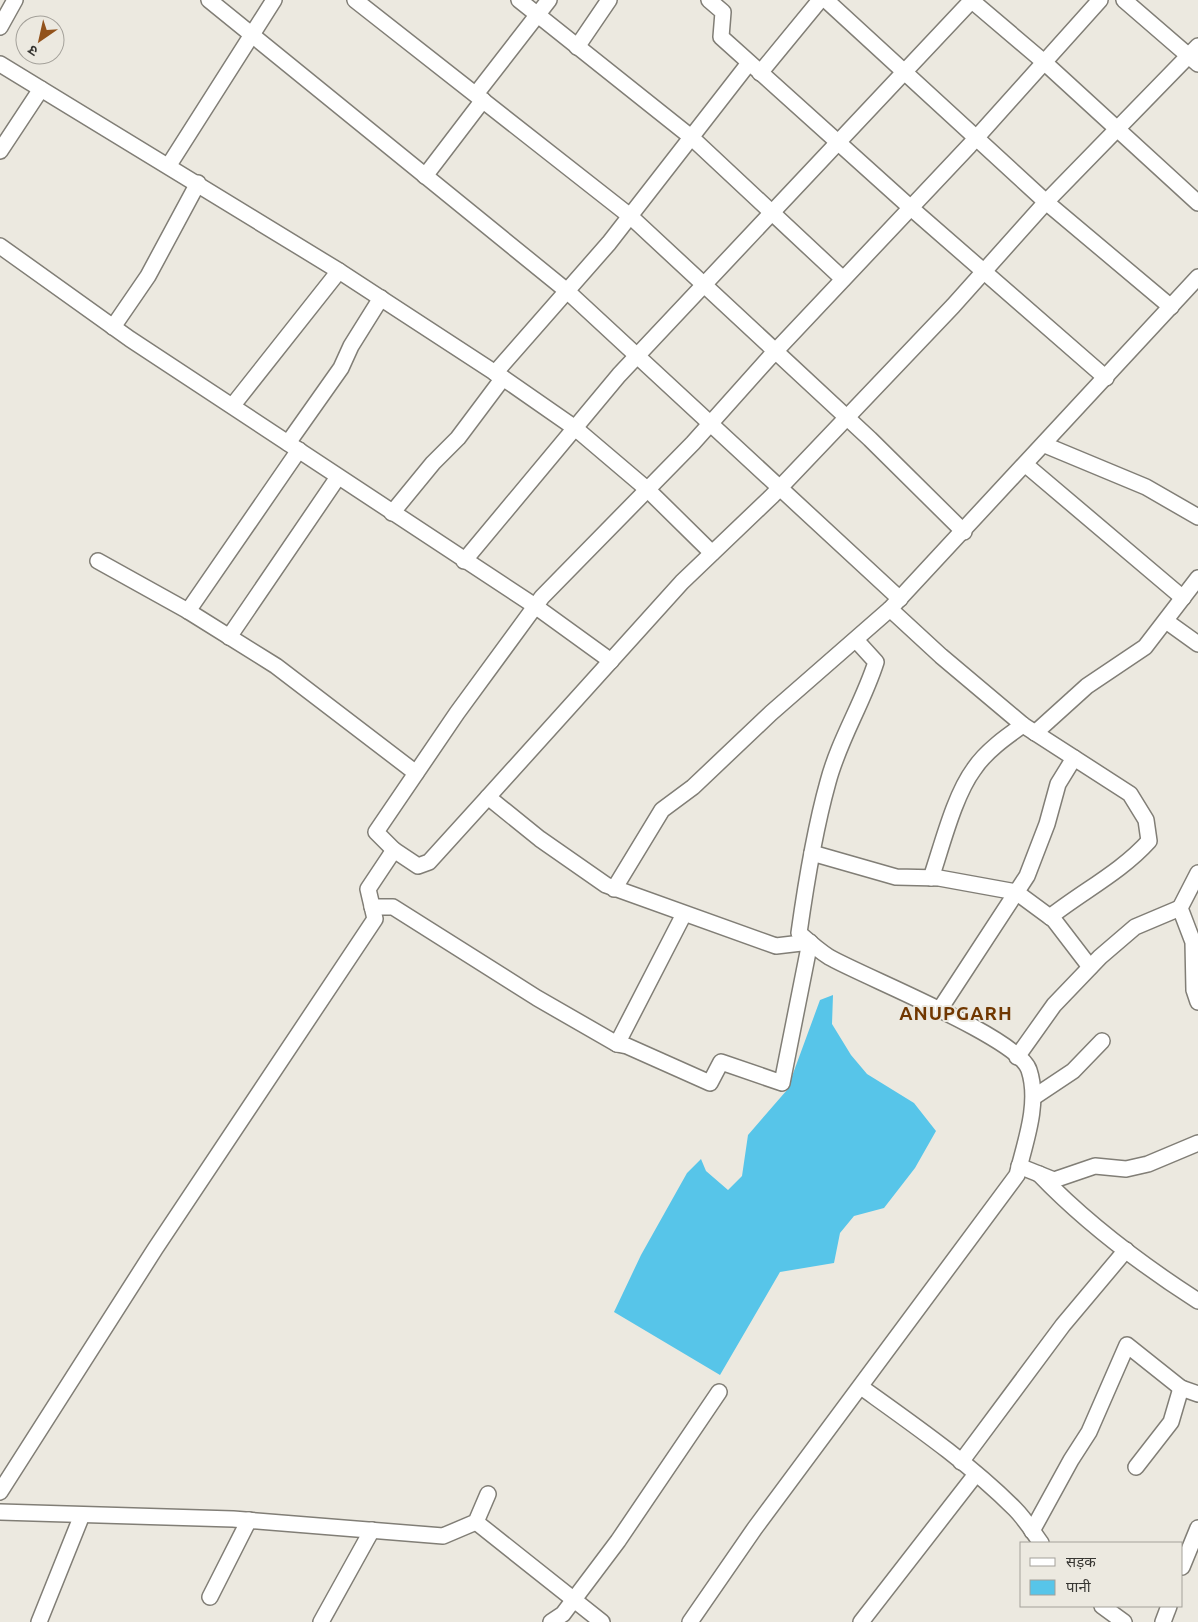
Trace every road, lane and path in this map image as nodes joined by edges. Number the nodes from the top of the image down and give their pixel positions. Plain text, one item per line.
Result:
1 (15, 0) edge
2 (209, 0) edge
3 (274, 0) edge
4 (355, 0) edge
5 (519, 0) edge
6 (549, 0) edge
7 (609, 0) edge
8 (709, 0) edge
9 (820, 0) edge
10 (826, 0) edge
11 (972, 0) edge
12 (1100, 0) edge
13 (1124, 0) edge
14 (538, 16) junction
15 (0, 27) edge
16 (252, 35) junction
17 (577, 48) junction
18 (1195, 55) edge
19 (1044, 62) junction
20 (0, 64) edge
21 (755, 68) junction
22 (905, 70) junction
23 (41, 88) junction
24 (479, 97) junction
25 (1117, 130) junction
26 (691, 137) junction
27 (976, 138) junction
28 (837, 142) junction
29 (0, 150) edge
30 (169, 166) junction
31 (425, 176) junction
32 (198, 183) junction
33 (1046, 202) junction
34 (1198, 203) edge
35 (911, 208) junction
36 (772, 211) junction
37 (630, 216) junction
38 (0, 246) edge
39 (339, 271) junction
40 (983, 272) junction
41 (1198, 277) edge
42 (843, 279) junction
43 (704, 283) junction
44 (567, 291) junction
45 (381, 298) junction
46 (1171, 307) junction
47 (113, 327) junction
48 (776, 350) junction
49 (637, 356) junction
50 (499, 376) junction
51 (1106, 378) junction
52 (233, 405) junction
53 (846, 418) junction
54 (710, 424) junction
55 (575, 428) junction
56 (1044, 445) junction
57 (293, 447) junction
58 (1026, 466) junction
59 (338, 477) junction
60 (781, 487) junction
61 (648, 490) junction
62 (392, 514) junction
63 (1198, 517) edge
64 (964, 532) junction
65 (712, 552) junction
66 (98, 560) dead end
67 (464, 561) junction
68 (1198, 578) edge
69 (1183, 598) junction
70 (895, 604) junction
71 (535, 606) junction
72 (188, 611) junction
73 (1166, 621) junction
74 (229, 636) junction
75 (856, 640) junction
76 (1198, 644) edge
77 (611, 661) junction
78 (1029, 728) junction
79 (1074, 758) junction
80 (416, 773) junction
81 (488, 796) junction
82 (394, 850) junction
83 (812, 853) junction
84 (1198, 873) edge
85 (931, 878) junction
86 (614, 888) junction
87 (1016, 892) junction
88 (372, 907) junction
89 (1180, 908) junction
90 (684, 914) junction
91 (1050, 917) junction
92 (810, 942) junction
93 (1090, 967) junction
94 (1198, 1002) edge
95 (940, 1009) junction
96 (1102, 1041) dead end
97 (617, 1044) junction
98 (1017, 1057) junction
99 (1034, 1097) junction
100 (1198, 1143) edge
101 (1019, 1166) junction
102 (1040, 1174) junction
103 (1126, 1250) junction
104 (1198, 1301) edge
105 (861, 1387) junction
106 (1182, 1388) junction
107 (719, 1392) dead end
108 (1198, 1394) edge
109 (961, 1462) junction
110 (1136, 1467) dead end
111 (976, 1474) junction
112 (0, 1492) edge
113 (488, 1494) dead end
114 (0, 1512) edge
115 (82, 1516) junction
116 (249, 1520) junction
117 (476, 1522) junction
118 (1198, 1528) edge
119 (372, 1530) junction
120 (1036, 1537) edge
121 (1183, 1565) edge
122 (210, 1597) dead end
123 (574, 1600) junction
124 (1103, 1607) edge
125 (1169, 1607) edge
126 (39, 1622) edge
127 (321, 1622) edge
128 (551, 1622) edge
129 (602, 1622) edge
130 (690, 1622) edge
131 (861, 1622) edge
132 (1124, 1622) edge
133 (1163, 1622) edge

1 - 15 street
2 - 16 street
3 - 16 street
4 - 24 street
5 - 14 street
6 - 14 street
7 - 17 street
8 - 21 street
9 - 21 street
10 - 22 street
11 - 19 street
11 - 22 street
12 - 19 street
13 - 18 street
14 - 17 street
14 - 24 street
16 - 30 street
16 - 31 street
17 - 26 street
18 - 25 street
19 - 25 street
19 - 27 street
20 - 23 street
21 - 26 street
21 - 28 street
22 - 27 street
22 - 28 street
23 - 29 street
23 - 30 street
24 - 31 street
24 - 37 street
25 - 33 street
25 - 34 street
26 - 36 street
26 - 37 street
27 - 33 street
27 - 35 street
28 - 35 street
28 - 36 street
30 - 32 street
31 - 44 street
32 - 39 street
32 - 47 street
33 - 40 street
33 - 46 street
35 - 40 street
35 - 42 street
36 - 42 street
36 - 43 street
37 - 43 street
37 - 44 street
38 - 47 street
39 - 45 street
39 - 52 street
40 - 51 street
40 - 53 street
41 - 46 street
42 - 48 street
43 - 48 street
43 - 49 street
44 - 49 street
44 - 50 street
45 - 50 street
45 - 57 street
46 - 51 street
47 - 52 street
48 - 53 street
48 - 54 street
49 - 54 street
49 - 55 street
50 - 55 street
50 - 62 street
51 - 56 street
52 - 57 street
53 - 60 street
53 - 64 street
54 - 60 street
54 - 61 street
55 - 61 street
55 - 67 street
56 - 58 street
56 - 63 street
57 - 59 street
57 - 72 street
58 - 64 street
58 - 69 street
59 - 62 street
59 - 74 street
60 - 65 street
60 - 70 street
61 - 65 street
61 - 71 street
62 - 67 street
64 - 70 street
65 - 77 street
66 - 72 street
67 - 71 street
68 - 69 street
69 - 73 street
70 - 75 street
70 - 78 street
71 - 77 street
71 - 80 street
72 - 74 street
73 - 76 street
73 - 78 street
74 - 80 street
75 - 83 street
75 - 86 street
77 - 81 street
78 - 79 street
78 - 85 street
79 - 87 street
79 - 91 street
80 - 82 street
81 - 82 street
81 - 86 street
82 - 88 street
83 - 85 street
83 - 92 street
84 - 89 street
85 - 87 street
86 - 90 street
87 - 91 street
87 - 95 street
88 - 97 street
88 - 112 street
89 - 93 street
89 - 94 street
90 - 92 street
90 - 97 street
91 - 93 street
92 - 95 street
92 - 97 street
93 - 98 street
95 - 98 street
96 - 99 street
98 - 99 street
99 - 101 street
100 - 102 street
101 - 102 street
101 - 105 street
102 - 103 street
103 - 104 street
103 - 109 street
105 - 109 street
105 - 130 street
106 - 108 street
106 - 110 street
106 - 120 street
107 - 123 street
109 - 111 street
111 - 120 street
111 - 131 street
113 - 117 street
114 - 115 street
115 - 116 street
115 - 126 street
116 - 119 street
116 - 122 street
117 - 119 street
117 - 123 street
118 - 121 street
119 - 127 street
123 - 128 street
123 - 129 street
124 - 132 street
125 - 133 street

